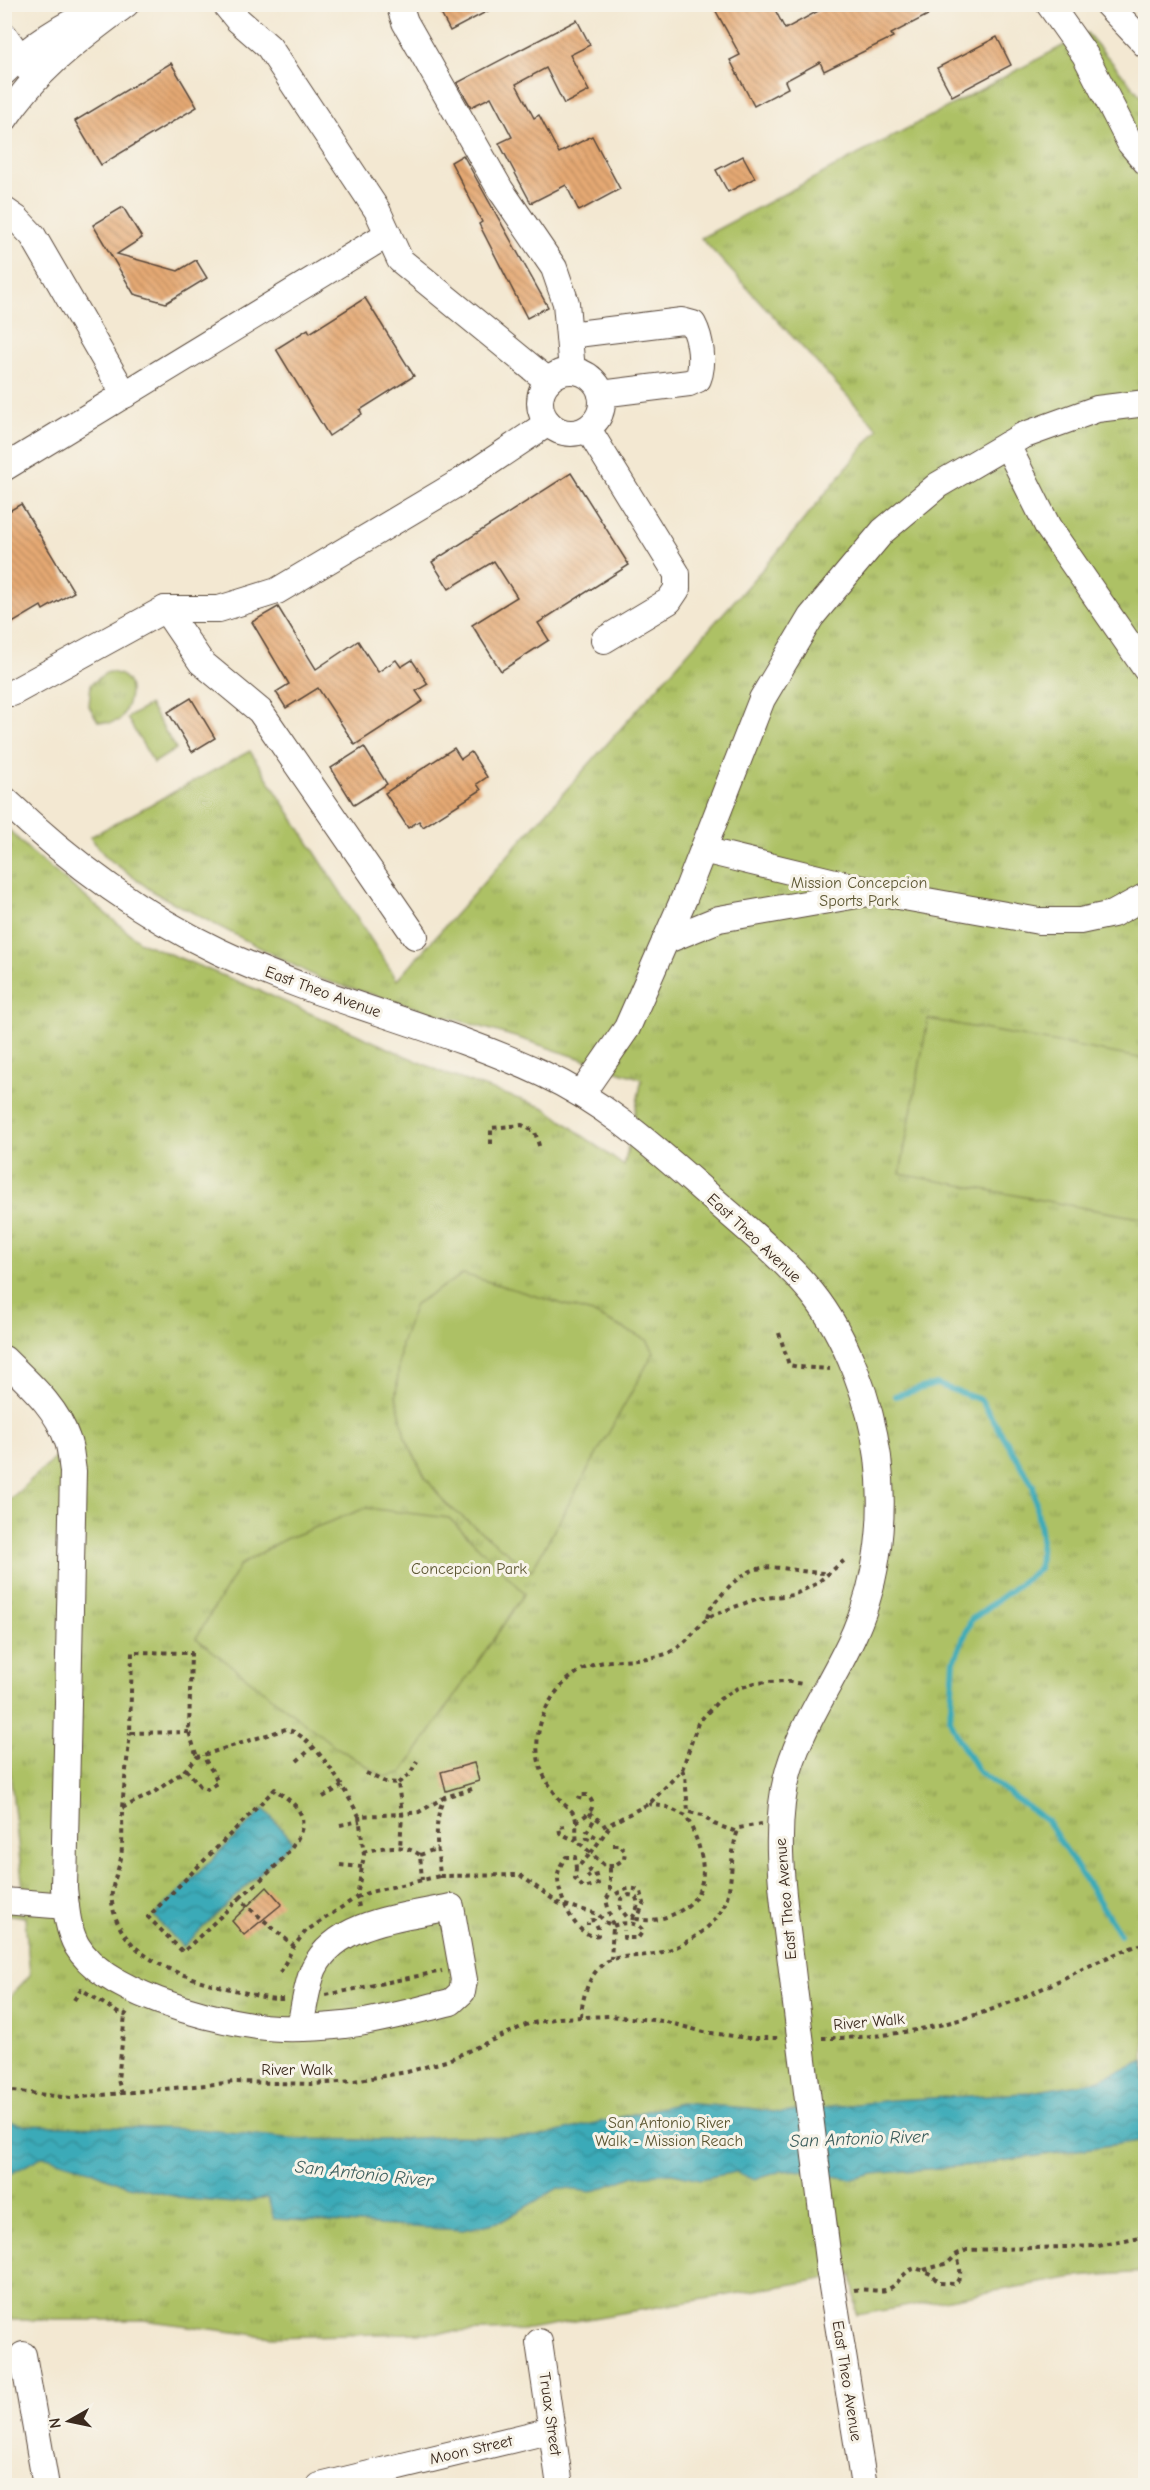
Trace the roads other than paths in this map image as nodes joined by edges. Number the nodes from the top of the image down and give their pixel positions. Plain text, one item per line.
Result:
1 (109, 4) edge
2 (126, 4) edge
3 (225, 4) edge
4 (399, 4) edge
5 (1049, 4) edge
6 (1107, 4) edge
7 (4, 36) edge
8 (1146, 45) edge
9 (12, 64) edge
10 (35, 78) junction
11 (4, 120) edge
12 (1146, 162) edge
13 (4, 210) edge
14 (388, 234) junction
15 (569, 335) junction
16 (572, 371) junction
17 (548, 381) junction
18 (601, 394) junction
19 (126, 395) junction
20 (1146, 403) edge
21 (548, 423) junction
22 (588, 429) junction
23 (1007, 445) junction
24 (4, 468) edge
25 (165, 609) junction
26 (604, 640) dead end
27 (1146, 669) edge
28 (4, 693) edge
29 (4, 799) edge
30 (703, 850) junction
31 (876, 891) junction
32 (1146, 896) edge
33 (415, 936) dead end
34 (665, 941) junction
35 (582, 1093) junction
36 (4, 1359) edge
37 (4, 1901) edge
38 (66, 1906) junction
39 (300, 2028) junction
40 (539, 2342) dead end
41 (23, 2355) dead end
42 (552, 2430) junction
43 (46, 2486) edge
44 (320, 2486) edge
45 (560, 2486) edge
46 (864, 2486) edge

1 - 9 street
2 - 10 street
3 - 14 street
4 - 15 street
5 - 12 street
6 - 8 street
7 - 9 street
9 - 10 street
10 - 11 street
13 - 19 street
14 - 17 street
14 - 19 street
15 - 16 street
15 - 18 street
16 - 17 street
16 - 18 street
17 - 21 street
18 - 22 street
19 - 24 street
20 - 23 street
21 - 22 street
21 - 25 street
22 - 26 street
23 - 27 street
23 - 30 street
25 - 28 street
25 - 33 street
29 - 35 street, East Theo Avenue
30 - 31 street
30 - 34 street
31 - 32 street
31 - 34 street
34 - 35 street
35 - 46 street, East Theo Avenue, bridge
36 - 38 street
37 - 38 street
38 - 39 street
39 - 39 street
40 - 42 street, Truax Street
41 - 43 street
42 - 44 street, Moon Street
42 - 45 street, Truax Street

